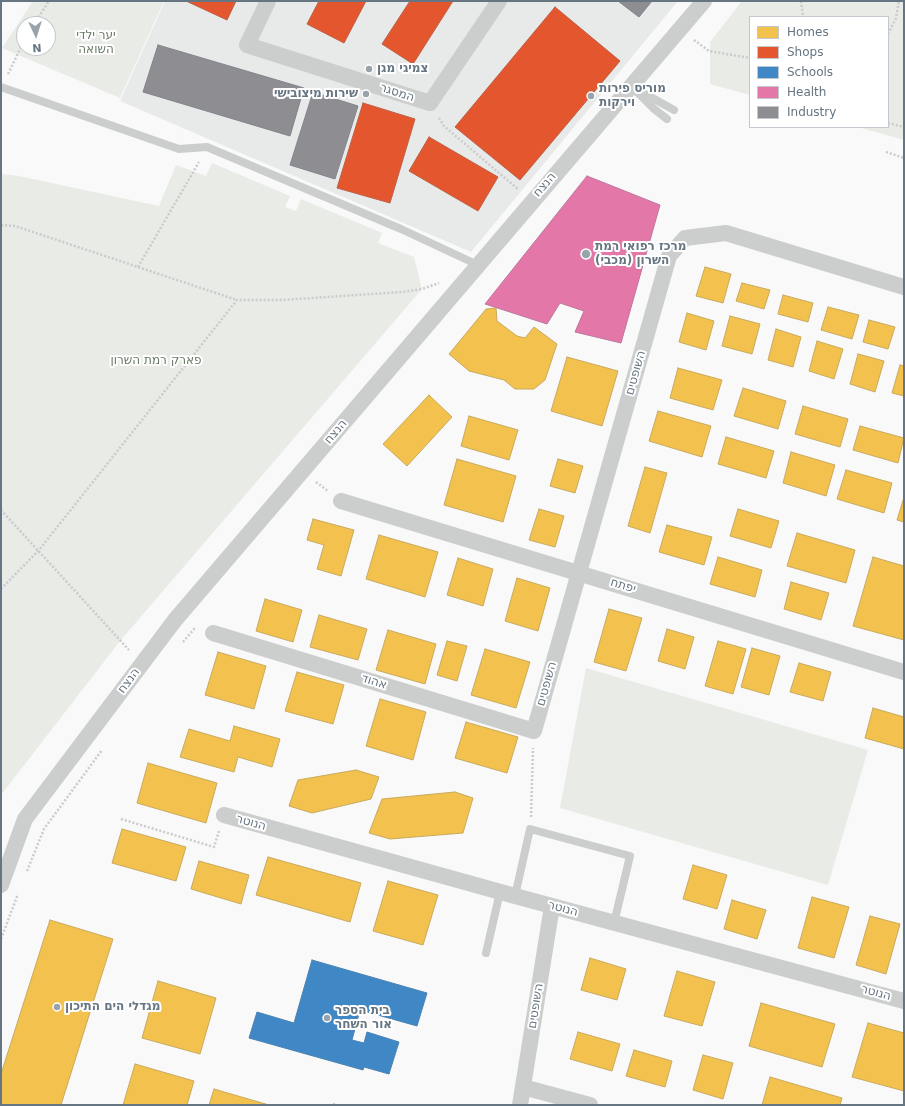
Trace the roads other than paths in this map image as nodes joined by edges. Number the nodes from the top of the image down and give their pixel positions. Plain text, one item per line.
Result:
1 (268, 1) edge
2 (499, 1) edge
3 (704, 1) edge
4 (631, 86) junction
5 (2, 90) edge
6 (674, 110) dead end
7 (667, 119) dead end
8 (478, 265) junction
9 (904, 287) edge
10 (341, 501) road end
11 (579, 573) junction
12 (213, 632) dead end
13 (904, 672) edge
14 (534, 731) joint
15 (224, 815) dead end
16 (1, 885) edge
17 (508, 894) junction
18 (552, 906) junction
19 (614, 923) junction
20 (486, 953) dead end
21 (904, 1001) edge
22 (523, 1087) junction
23 (520, 1105) edge
24 (590, 1105) edge

1 - 2 street, המסגר
3 - 4 street, הנצח
4 - 6 lane
4 - 7 lane
4 - 8 street, הנצח
5 - 8 lane
8 - 16 street, הנצח
9 - 11 street, השופטים
10 - 11 street, יפתח
11 - 13 street, יפתח
11 - 14 street, השופטים
12 - 14 street, אהוד
15 - 17 street, הנוטר
17 - 18 street, הנוטר
17 - 19 lane
17 - 20 lane
18 - 19 street, הנוטר
18 - 22 street, השופטים
19 - 21 street, הנוטר
22 - 23 street, השופטים
22 - 24 street

